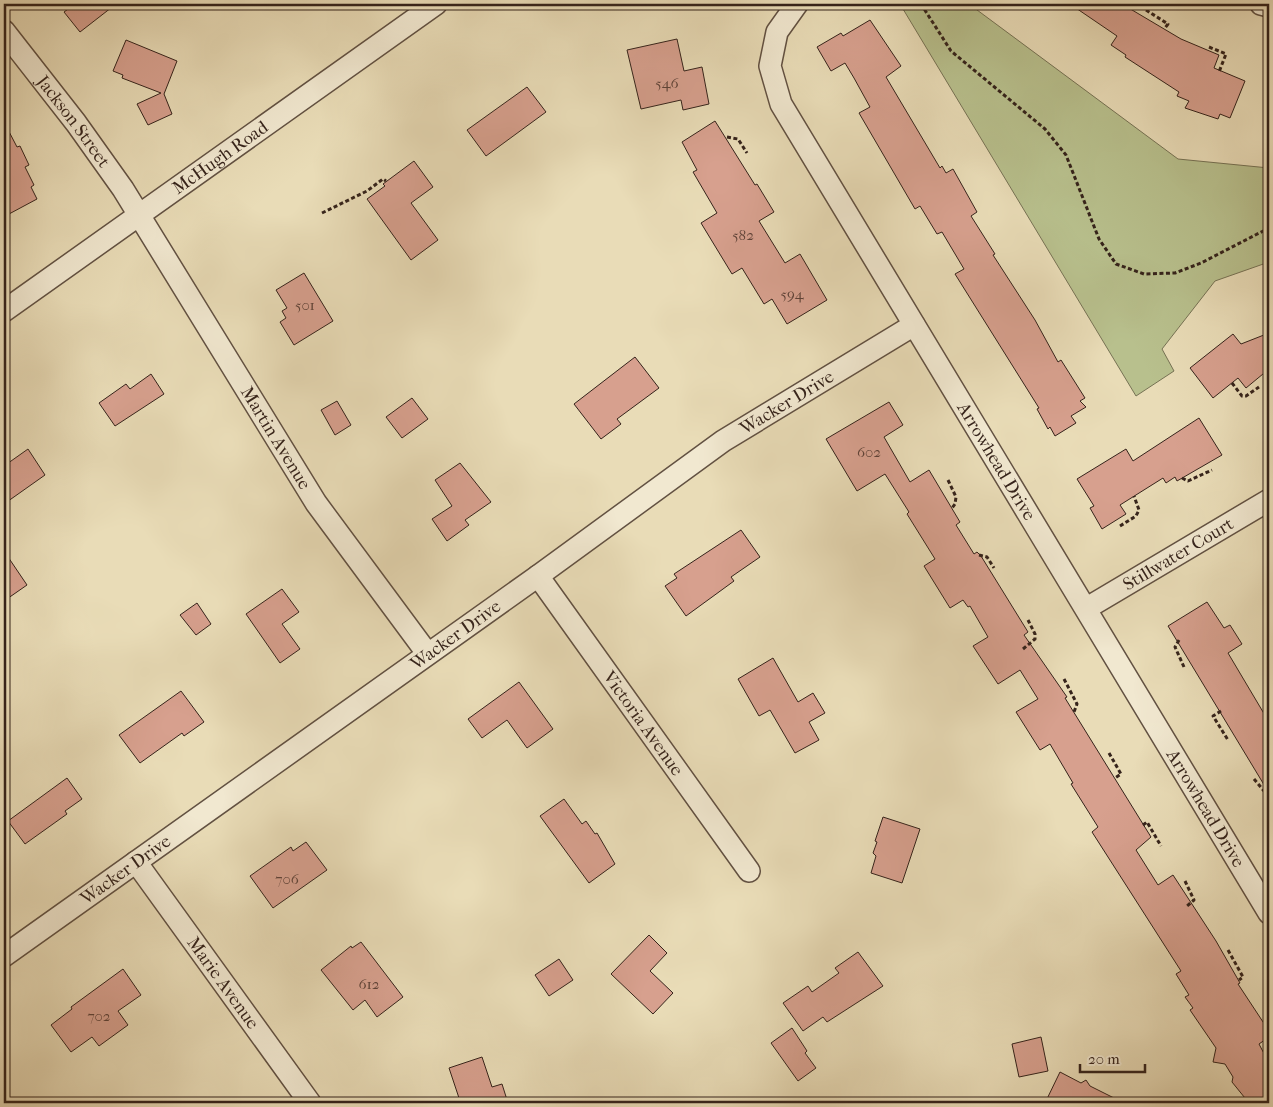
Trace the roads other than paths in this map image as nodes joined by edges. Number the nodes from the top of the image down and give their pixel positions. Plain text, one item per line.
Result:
1 (436, 4) edge
2 (796, 4) edge
3 (1261, 4) edge
4 (1269, 6) edge
5 (4, 31) edge
6 (139, 214) junction
7 (4, 311) edge
8 (914, 325) junction
9 (1269, 500) edge
10 (538, 576) junction
11 (1087, 608) junction
12 (427, 653) junction
13 (136, 862) junction
14 (749, 871) dead end
15 (1269, 913) edge
16 (4, 956) edge
17 (310, 1103) edge

1 - 6 street, McHugh Road
2 - 8 street, Arrowhead Drive
3 - 4 street
5 - 6 street, Jackson Street
6 - 7 street, McHugh Road
6 - 12 street, Martin Avenue
8 - 10 street, Wacker Drive
8 - 11 street, Arrowhead Drive
9 - 11 street, Stillwater Court
10 - 12 street, Wacker Drive
10 - 14 street, Victoria Avenue
11 - 15 street, Arrowhead Drive
12 - 13 street, Wacker Drive
13 - 16 street, Wacker Drive
13 - 17 street, Marie Avenue

